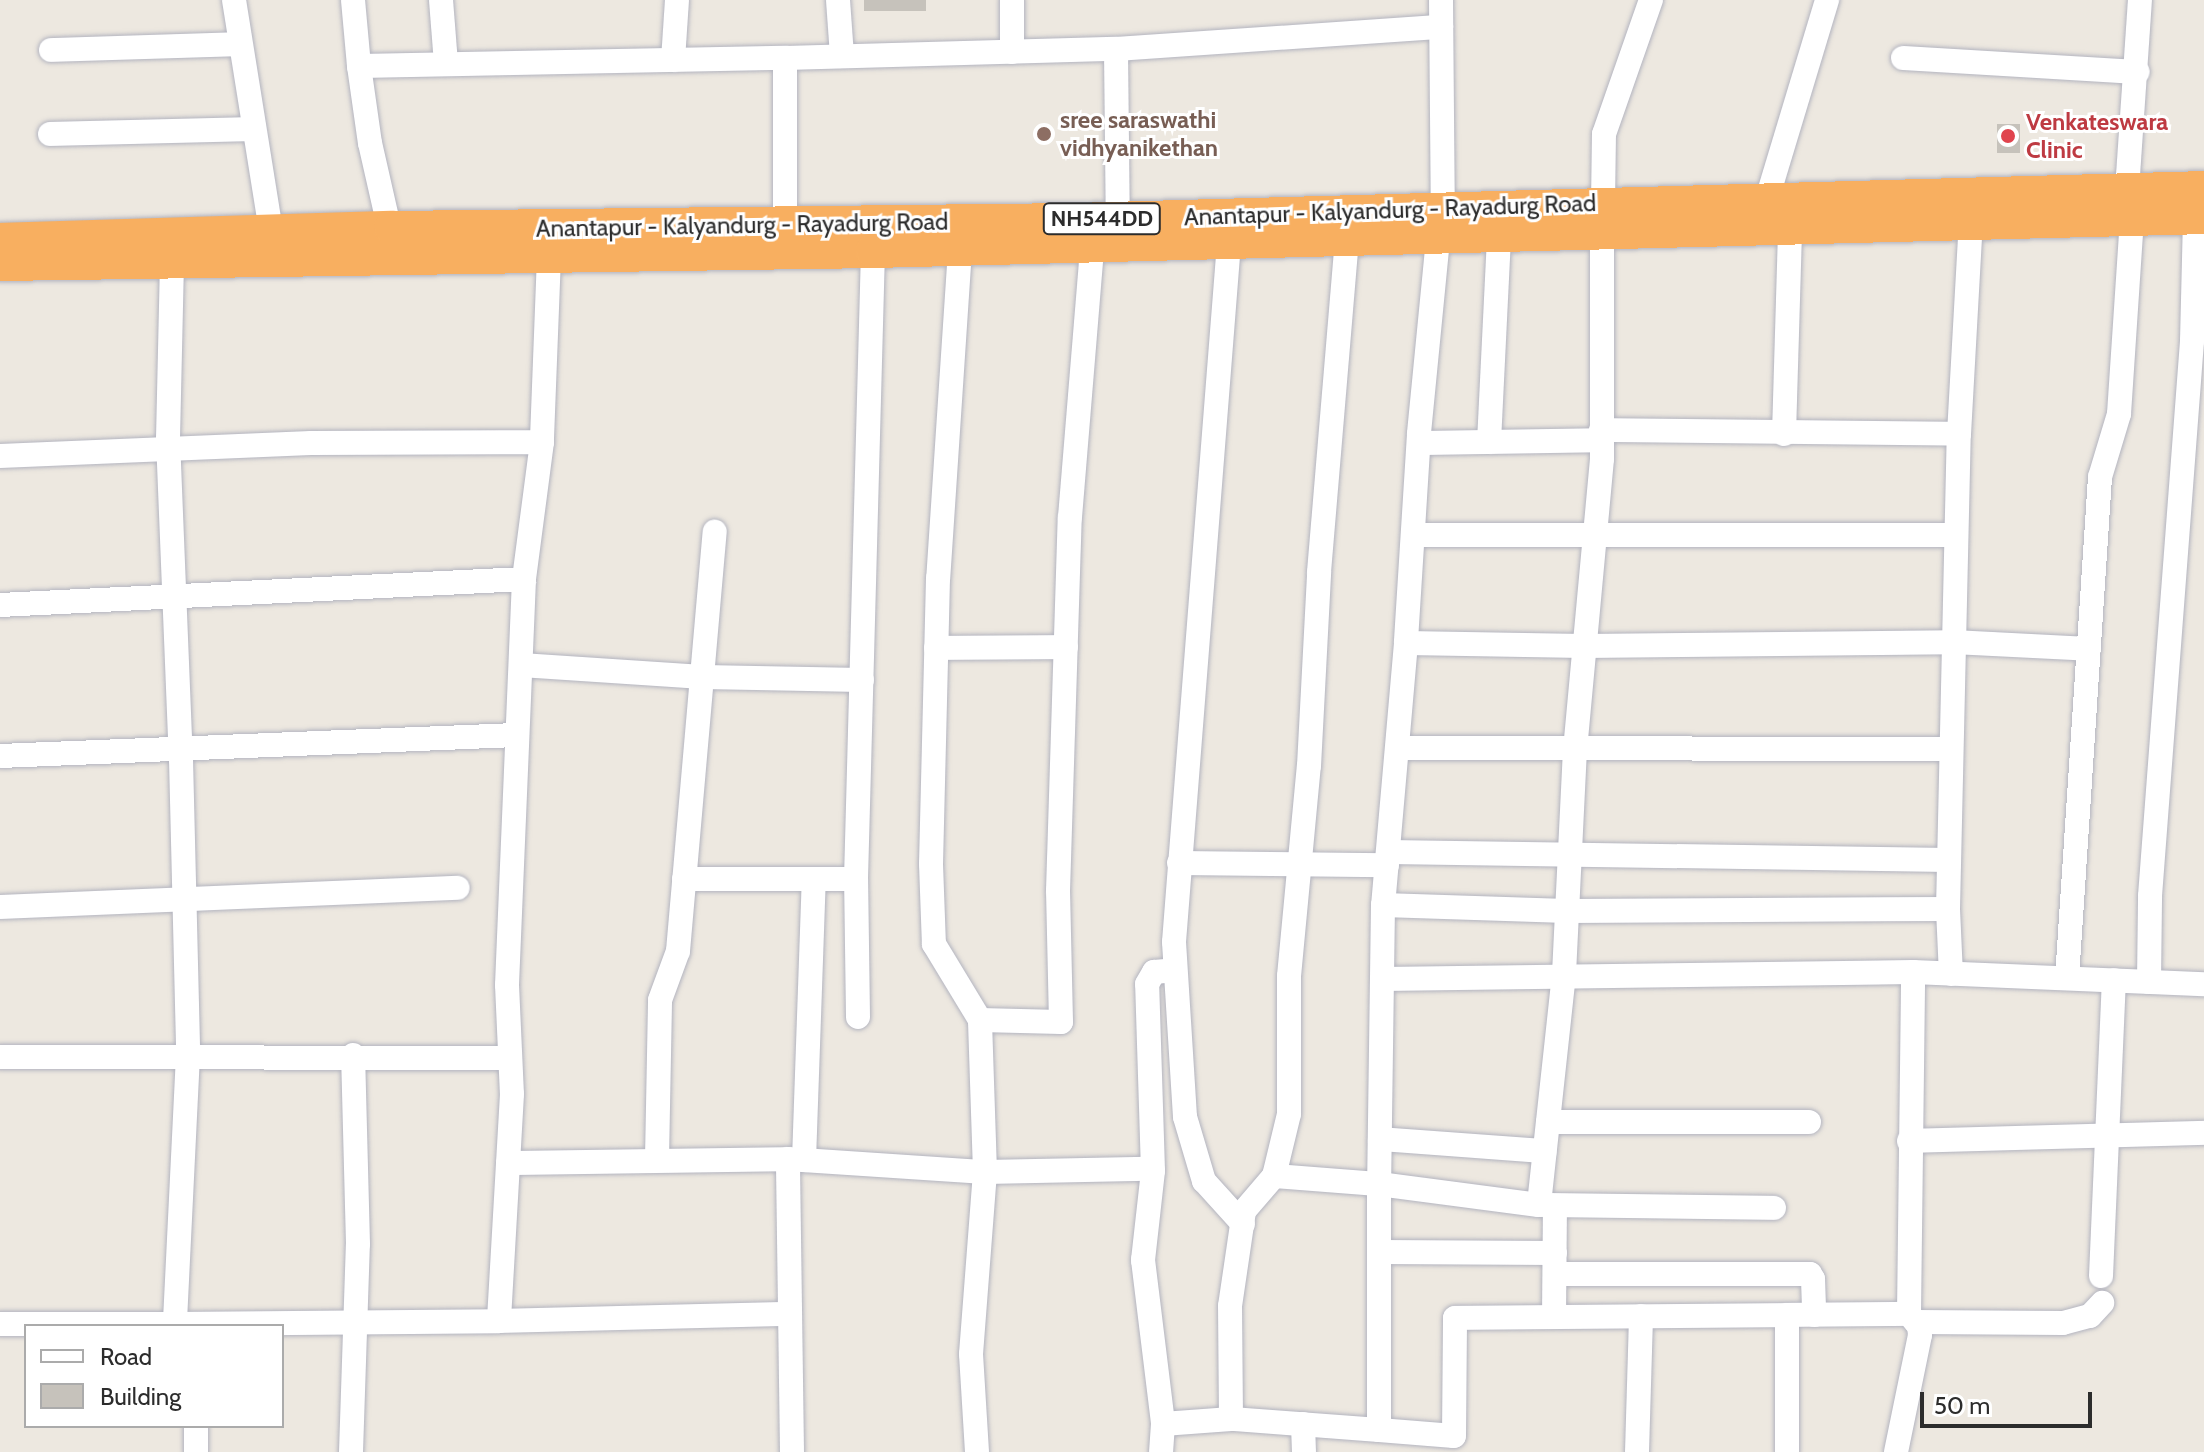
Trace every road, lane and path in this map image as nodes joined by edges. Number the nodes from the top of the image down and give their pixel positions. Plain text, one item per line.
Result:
1 (234, 0) edge
2 (353, 0) edge
3 (441, 0) edge
4 (677, 0) edge
5 (838, 0) edge
6 (1012, 0) edge
7 (1441, 0) edge
8 (1651, 0) edge
9 (1827, 0) edge
10 (2140, 0) edge
11 (1441, 27) junction
12 (239, 44) junction
13 (1116, 49) junction
14 (51, 50) dead end
15 (1012, 52) junction
16 (842, 56) junction
17 (785, 58) junction
18 (1903, 58) dead end
19 (673, 60) junction
20 (446, 64) junction
21 (359, 66) junction
22 (2138, 72) junction
23 (253, 129) junction
24 (50, 134) dead end
25 (1767, 199) junction
26 (2129, 204) junction
27 (2201, 208) edge
28 (1603, 219) junction
29 (1971, 221) junction
30 (785, 224) junction
31 (1440, 224) junction
32 (1790, 227) junction
33 (271, 231) junction
34 (1109, 237) junction
35 (1499, 237) junction
36 (0, 240) edge
37 (1347, 241) junction
38 (1229, 243) junction
39 (393, 244) junction
40 (960, 250) junction
41 (873, 251) junction
42 (549, 256) junction
43 (172, 262) junction
44 (0, 264) edge
45 (1784, 434) junction
46 (1959, 434) junction
47 (1601, 435) junction
48 (542, 442) junction
49 (1489, 442) junction
50 (1419, 443) junction
51 (168, 451) junction
52 (0, 456) edge
53 (715, 532) dead end
54 (1413, 535) junction
55 (1956, 535) junction
56 (1594, 537) junction
57 (524, 579) junction
58 (174, 595) junction
59 (0, 605) edge
60 (1953, 642) junction
61 (1406, 643) junction
62 (1584, 646) junction
63 (1066, 647) junction
64 (936, 648) junction
65 (2089, 649) junction
66 (521, 665) junction
67 (703, 677) junction
68 (862, 680) junction
69 (517, 735) junction
70 (1399, 748) junction
71 (1575, 749) junction
72 (1951, 749) junction
73 (181, 750) junction
74 (0, 756) edge
75 (1569, 854) junction
76 (1387, 858) junction
77 (1949, 860) junction
78 (1299, 862) junction
79 (1179, 863) junction
80 (684, 879) junction
81 (814, 879) junction
82 (856, 879) junction
83 (458, 888) dead end
84 (185, 899) junction
85 (1383, 905) junction
86 (0, 907) edge
87 (1948, 909) junction
88 (1567, 911) junction
89 (1175, 970) junction
90 (1913, 972) junction
91 (1564, 974) junction
92 (1951, 974) junction
93 (2067, 978) junction
94 (1382, 979) junction
95 (2114, 980) junction
96 (2149, 982) junction
97 (2204, 984) edge
98 (858, 1017) dead end
99 (980, 1020) junction
100 (188, 1055) junction
101 (353, 1055) junction
102 (0, 1057) edge
103 (510, 1058) junction
104 (1548, 1122) junction
105 (1809, 1122) dead end
106 (2204, 1133) edge
107 (2107, 1134) junction
108 (1380, 1139) junction
109 (1909, 1141) junction
110 (1545, 1151) junction
111 (657, 1159) junction
112 (796, 1159) junction
113 (508, 1163) junction
114 (1153, 1171) junction
115 (985, 1172) junction
116 (1274, 1176) junction
117 (1379, 1184) junction
118 (1547, 1206) junction
119 (1774, 1208) dead end
120 (1243, 1224) junction
121 (1380, 1252) junction
122 (1555, 1263) junction
123 (2101, 1276) dead end
124 (2102, 1303) dead end
125 (790, 1314) junction
126 (1787, 1315) junction
127 (1814, 1315) junction
128 (1641, 1316) junction
129 (1554, 1317) junction
130 (1912, 1318) junction
131 (499, 1321) junction
132 (358, 1322) junction
133 (0, 1324) edge
134 (24, 1324) edge
135 (189, 1324) edge
136 (245, 1324) edge
137 (1231, 1419) junction
138 (1163, 1424) junction
139 (1303, 1424) junction
140 (196, 1428) edge
141 (1379, 1430) junction
142 (1454, 1444) edge
143 (196, 1452) edge
144 (351, 1452) edge
145 (792, 1452) edge
146 (977, 1452) edge
147 (1161, 1452) edge
148 (1304, 1452) edge
149 (1637, 1452) edge
150 (1787, 1452) edge
151 (1896, 1452) edge

1 - 12 street
2 - 21 street
3 - 20 street
4 - 19 street
5 - 16 street
6 - 15 street
7 - 11 street
8 - 28 street
9 - 25 street
10 - 22 street
11 - 13 street
11 - 31 street
12 - 14 street
12 - 23 street
13 - 15 street
13 - 34 street
15 - 16 street
16 - 17 street
17 - 19 street
17 - 30 street
18 - 22 street
19 - 20 street
20 - 21 street
21 - 39 street
22 - 26 street
23 - 24 street
23 - 33 street
25 - 26 highway, Anantapur - Kalyandurg - Rayadurg Road / NH544DD
25 - 28 highway, Anantapur - Kalyandurg - Rayadurg Road / NH544DD
26 - 27 highway, Anantapur - Kalyandurg - Rayadurg Road / NH544DD
26 - 29 highway, Anantapur - Kalyandurg - Rayadurg Road / NH544DD
26 - 65 street
27 - 96 street
28 - 31 highway, Anantapur - Kalyandurg - Rayadurg Road / NH544DD
28 - 32 highway, Anantapur - Kalyandurg - Rayadurg Road / NH544DD
28 - 35 highway, Anantapur - Kalyandurg - Rayadurg Road / NH544DD
28 - 47 street
29 - 32 highway, Anantapur - Kalyandurg - Rayadurg Road / NH544DD
29 - 46 street
30 - 34 highway, Anantapur - Kalyandurg - Rayadurg Road / NH544DD
30 - 39 highway, Anantapur - Kalyandurg - Rayadurg Road / NH544DD
31 - 34 highway, Anantapur - Kalyandurg - Rayadurg Road / NH544DD
31 - 35 highway, Anantapur - Kalyandurg - Rayadurg Road / NH544DD
31 - 37 highway, Anantapur - Kalyandurg - Rayadurg Road / NH544DD
31 - 50 street
32 - 45 street
33 - 36 highway, Anantapur - Kalyandurg - Rayadurg Road / NH544DD
33 - 39 highway, Anantapur - Kalyandurg - Rayadurg Road / NH544DD
34 - 38 highway, Anantapur - Kalyandurg - Rayadurg Road / NH544DD
34 - 40 highway, Anantapur - Kalyandurg - Rayadurg Road / NH544DD
34 - 63 street
35 - 49 street
37 - 38 highway, Anantapur - Kalyandurg - Rayadurg Road / NH544DD
37 - 78 street
38 - 79 street
39 - 42 highway, Anantapur - Kalyandurg - Rayadurg Road / NH544DD
39 - 43 highway, Anantapur - Kalyandurg - Rayadurg Road / NH544DD
40 - 41 highway, Anantapur - Kalyandurg - Rayadurg Road / NH544DD
40 - 64 street
41 - 42 highway, Anantapur - Kalyandurg - Rayadurg Road / NH544DD
41 - 68 street
42 - 48 street
43 - 44 highway, Anantapur - Kalyandurg - Rayadurg Road / NH544DD
43 - 51 street
45 - 46 street
45 - 47 street
46 - 55 street
47 - 49 street
47 - 56 street
48 - 51 street
48 - 57 street
49 - 50 street
50 - 54 street
51 - 52 street
51 - 58 street
53 - 67 street
54 - 56 street
54 - 61 street
55 - 56 street
55 - 60 street
56 - 62 street
57 - 58 street
57 - 66 street
58 - 59 street
58 - 73 street
60 - 62 street
60 - 65 street
60 - 72 street
61 - 62 street
61 - 70 street
62 - 71 street
63 - 64 street
63 - 99 street
64 - 99 street
65 - 93 street
66 - 67 street
66 - 69 street
67 - 68 street
67 - 80 street
68 - 82 street
69 - 73 street
69 - 103 street
70 - 71 street
70 - 76 street
71 - 72 street
71 - 75 street
72 - 77 street
73 - 74 street
73 - 84 street
75 - 76 street
75 - 77 street
75 - 88 street
76 - 78 street
76 - 85 street
77 - 87 street
78 - 79 street
78 - 116 street
79 - 89 street
80 - 81 street
80 - 111 street
81 - 82 street
81 - 112 street
82 - 98 street
83 - 84 street
84 - 86 street
84 - 100 street
85 - 88 street
85 - 94 street
87 - 88 street
87 - 92 street
88 - 91 street
89 - 114 street
89 - 120 street
90 - 91 street
90 - 92 street
90 - 109 street
91 - 94 street
91 - 104 street
92 - 93 street
93 - 95 street
94 - 108 street
95 - 96 street
95 - 107 street
96 - 97 street
99 - 115 street
100 - 101 street
100 - 102 street
100 - 135 street
101 - 103 street
101 - 132 street
103 - 113 street
104 - 105 street
104 - 110 street
106 - 107 street
107 - 109 street
107 - 123 street
108 - 110 street
108 - 117 street
109 - 130 street
110 - 118 street
111 - 112 street
111 - 113 street
112 - 115 street
112 - 125 street
113 - 131 street
114 - 115 street
114 - 138 street
115 - 146 street
116 - 117 street
116 - 120 street
117 - 118 street
117 - 121 street
118 - 119 street
118 - 122 street
120 - 137 street
121 - 122 street
121 - 141 street
122 - 127 street
122 - 129 street
124 - 130 street
125 - 131 street
125 - 145 street
126 - 127 street
126 - 128 street
126 - 150 street
127 - 130 street
128 - 129 street
128 - 149 street
129 - 142 street
130 - 151 street
131 - 132 street
132 - 136 street
132 - 144 street
133 - 134 street
137 - 138 street
137 - 139 street
138 - 147 street
139 - 141 street
139 - 148 street
140 - 143 street
141 - 142 street

